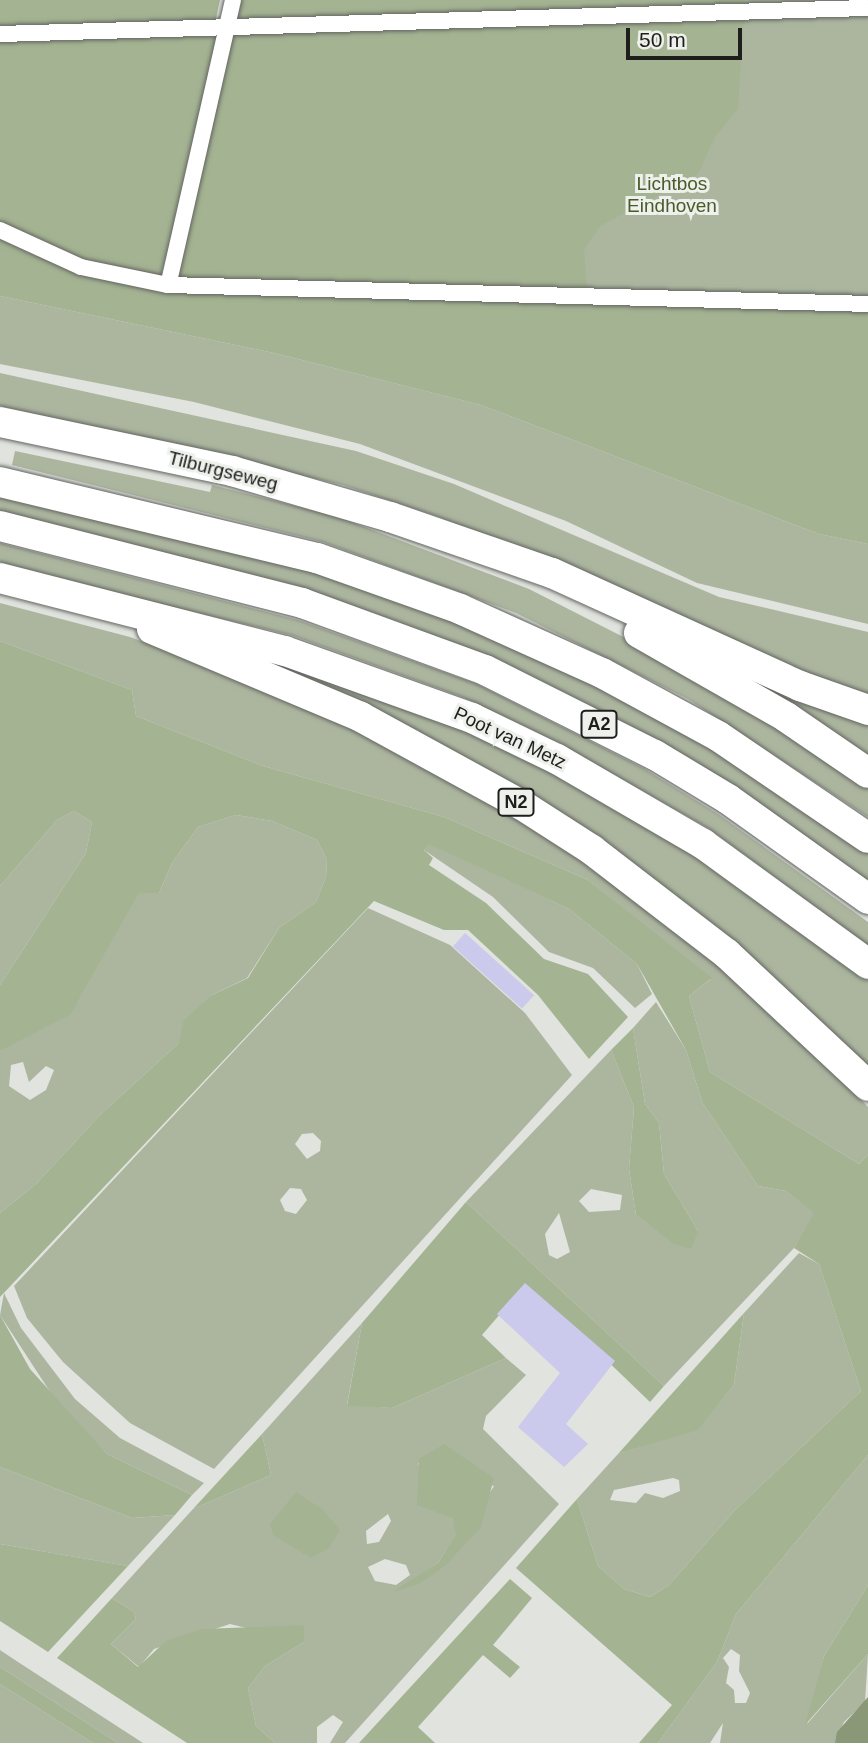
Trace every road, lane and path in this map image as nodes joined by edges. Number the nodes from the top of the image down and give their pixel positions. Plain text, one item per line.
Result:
1 (233, 0) edge
2 (868, 8) edge
3 (226, 27) junction
4 (0, 34) edge
5 (0, 230) edge
6 (168, 285) junction
7 (868, 304) edge
8 (0, 422) edge
9 (0, 482) edge
10 (0, 526) edge
11 (441, 536) junction
12 (0, 578) edge
13 (109, 605) junction
14 (868, 710) edge
15 (868, 773) edge
16 (868, 838) edge
17 (868, 899) edge
18 (868, 964) edge
19 (868, 1086) edge

1 - 3 street
2 - 3 street
3 - 4 street
3 - 6 street
5 - 6 street
6 - 7 street
8 - 11 highway, Tilburgseweg
9 - 16 highway, A2
10 - 17 highway, A2
11 - 14 highway
11 - 15 highway
12 - 13 highway, N2
13 - 18 highway, Poot van Metz / N2
13 - 19 highway, N2

